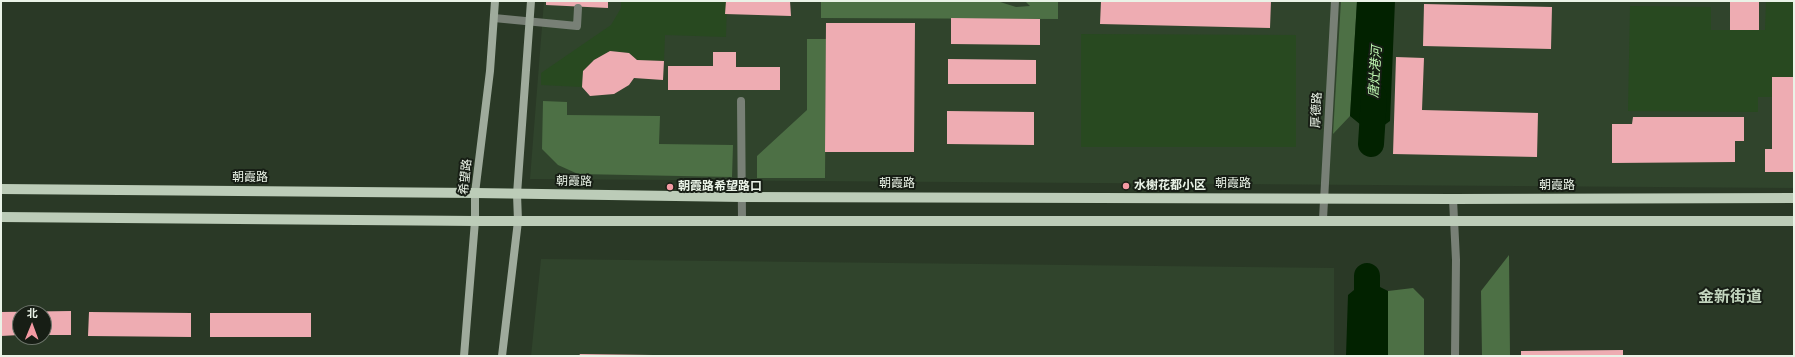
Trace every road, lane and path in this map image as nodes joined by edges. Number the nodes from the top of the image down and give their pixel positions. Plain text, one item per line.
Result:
1 (495, 1) edge
2 (531, 1) edge
3 (1335, 1) edge
4 (578, 8) dead end
5 (494, 18) junction
6 (741, 101) dead end
7 (1, 189) edge
8 (475, 193) junction
9 (518, 194) junction
10 (742, 197) junction
11 (1324, 198) junction
12 (1794, 198) edge
13 (1454, 199) junction
14 (1, 217) edge
15 (742, 220) junction
16 (1323, 220) junction
17 (475, 221) junction
18 (518, 221) junction
19 (1794, 221) edge
20 (1454, 222) junction
21 (464, 356) edge
22 (502, 356) edge
23 (1455, 356) edge

1 - 5 main road, 希望路
2 - 9 main road
3 - 11 street, 厚德路
4 - 5 street
5 - 8 main road, 希望路
6 - 10 street
7 - 8 main road, 朝霞路
8 - 9 main road, 朝霞路
8 - 17 main road, 希望路
9 - 10 main road, 朝霞路
9 - 18 main road
10 - 11 main road, 朝霞路
10 - 15 street
11 - 13 main road, 朝霞路
11 - 16 street, 厚德路
12 - 13 main road, 朝霞路
13 - 20 street
14 - 17 main road
15 - 16 main road
15 - 18 main road
16 - 20 main road
17 - 18 main road
17 - 21 main road, 希望路
18 - 22 main road
19 - 20 main road
20 - 23 street

